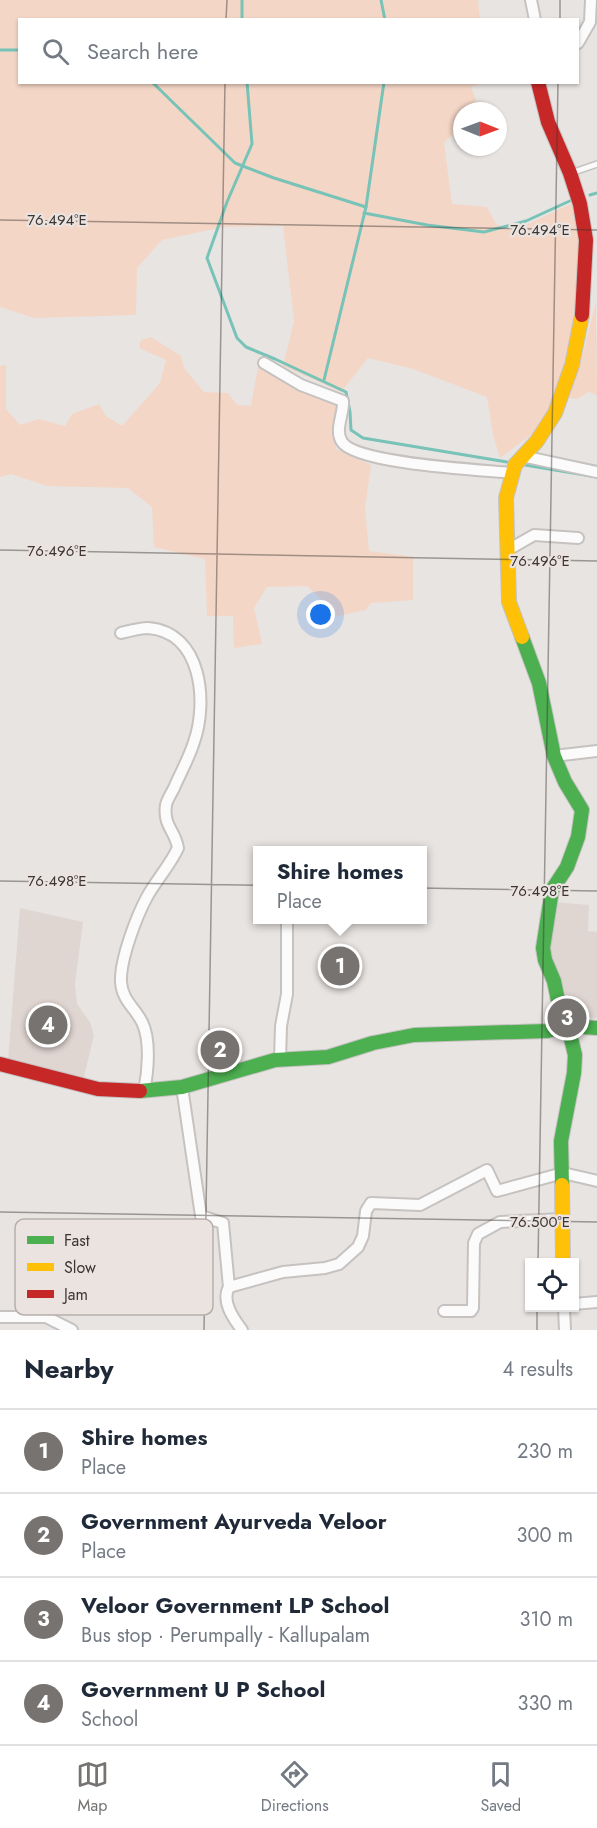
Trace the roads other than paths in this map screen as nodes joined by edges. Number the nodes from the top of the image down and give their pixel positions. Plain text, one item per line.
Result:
1 (531, 0) edge
2 (591, 0) edge
3 (535, 18) edge
4 (579, 41) edge
5 (538, 84) edge
6 (597, 164) edge
7 (570, 173) junction
8 (264, 363) dead end
9 (522, 456) junction
10 (597, 472) edge
11 (513, 473) junction
12 (578, 538) dead end
13 (507, 550) junction
14 (121, 633) dead end
15 (597, 751) edge
16 (554, 756) junction
17 (287, 924) edge
18 (568, 1026) junction
19 (597, 1028) edge
20 (280, 1060) junction
21 (0, 1064) edge
22 (182, 1087) junction
23 (144, 1091) junction
24 (563, 1173) junction
25 (597, 1181) edge
26 (210, 1219) edge
27 (564, 1219) junction
28 (213, 1220) edge
29 (563, 1258) edge
30 (229, 1287) junction
31 (597, 1302) edge
32 (579, 1304) edge
33 (444, 1311) dead end
34 (564, 1312) edge
35 (0, 1317) edge
36 (72, 1330) edge
37 (242, 1330) edge
38 (565, 1330) edge

1 - 3 street
2 - 4 street
5 - 7 street
6 - 7 lane
7 - 9 street
8 - 11 street
9 - 10 street
9 - 11 street
11 - 13 street
12 - 13 street
13 - 16 street
14 - 23 street
15 - 16 street
16 - 18 street
17 - 20 street
18 - 19 street
18 - 20 street
18 - 24 street
20 - 22 street
21 - 23 street
22 - 23 street
22 - 26 street
24 - 25 street
24 - 27 street
24 - 30 street
27 - 29 street
27 - 33 street
28 - 30 street
30 - 37 street
31 - 32 street
34 - 38 street
35 - 36 street

